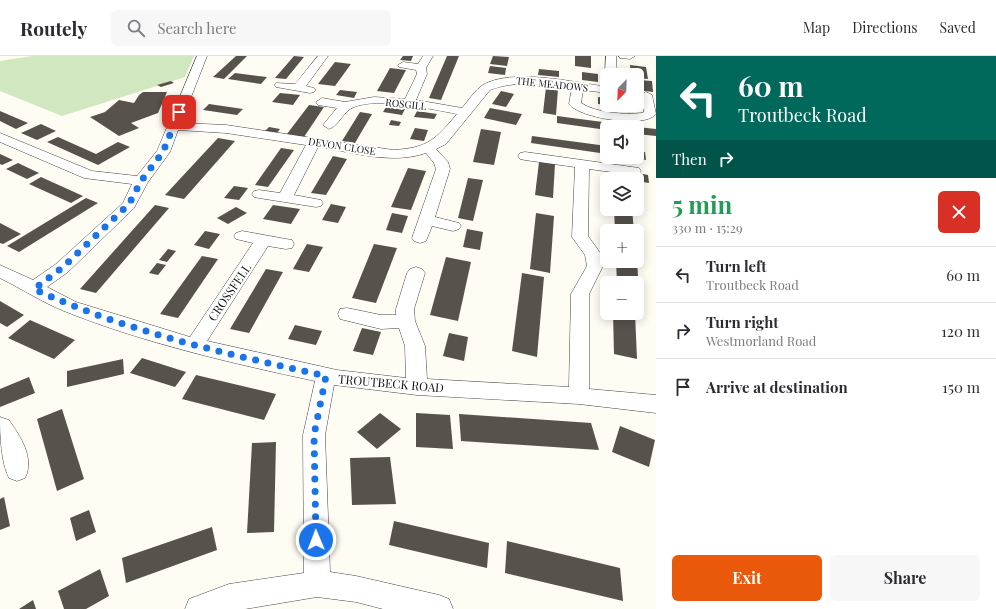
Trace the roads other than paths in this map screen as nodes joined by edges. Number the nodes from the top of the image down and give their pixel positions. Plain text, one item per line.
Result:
1 (202, 56) edge
2 (326, 56) edge
3 (428, 56) edge
4 (611, 56) edge
5 (624, 56) edge
6 (630, 56) edge
7 (403, 65) dead end
8 (421, 68) junction
9 (611, 68) edge
10 (280, 85) dead end
11 (578, 86) junction
12 (298, 88) junction
13 (600, 89) edge
14 (312, 90) dead end
15 (646, 95) edge
16 (322, 102) dead end
17 (408, 103) junction
18 (348, 106) junction
19 (464, 112) junction
20 (329, 125) dead end
21 (174, 126) junction
22 (0, 136) edge
23 (314, 142) junction
24 (428, 148) junction
25 (525, 156) dead end
26 (582, 164) junction
27 (634, 171) dead end
28 (141, 181) junction
29 (259, 194) dead end
30 (285, 198) junction
31 (316, 203) dead end
32 (426, 220) junction
33 (453, 226) dead end
34 (242, 236) dead end
35 (420, 238) dead end
36 (263, 240) junction
37 (286, 244) dead end
38 (0, 271) edge
39 (416, 273) dead end
40 (34, 289) junction
41 (347, 314) dead end
42 (406, 321) junction
43 (195, 345) junction
44 (326, 376) junction
45 (417, 387) junction
46 (579, 396) junction
47 (656, 404) edge
48 (1, 426) dead end
49 (7, 449) edge
50 (17, 471) dead end
51 (317, 584) junction
52 (199, 609) edge
53 (439, 609) edge

1 - 21 street
2 - 12 street
3 - 8 street
4 - 9 street
5 - 6 street
7 - 8 street
8 - 17 street
10 - 12 street
11 - 13 street, THE MEADOWS
11 - 15 street
11 - 19 street, THE MEADOWS
12 - 14 street
16 - 18 street, ROSGILL
17 - 18 street, ROSGILL
17 - 19 street, ROSGILL
18 - 20 street
19 - 24 street, THE MEADOWS
21 - 23 street, DEVON CLOSE
21 - 28 street
22 - 28 street
23 - 24 street, DEVON CLOSE
23 - 30 street
24 - 32 street
25 - 26 street
26 - 27 street
26 - 46 street
28 - 40 street
29 - 30 street
30 - 31 street
32 - 33 street
32 - 35 street
34 - 36 street
36 - 37 street
36 - 43 street, CROSSFELL
38 - 40 street, TROUTBECK ROAD
39 - 42 street
40 - 43 street, TROUTBECK ROAD
41 - 42 street
42 - 45 street
43 - 44 street, TROUTBECK ROAD
44 - 45 street, TROUTBECK ROAD
44 - 51 street
45 - 46 street, TROUTBECK ROAD
46 - 47 street, TROUTBECK ROAD
48 - 49 street
49 - 50 street
51 - 52 street
51 - 53 street

